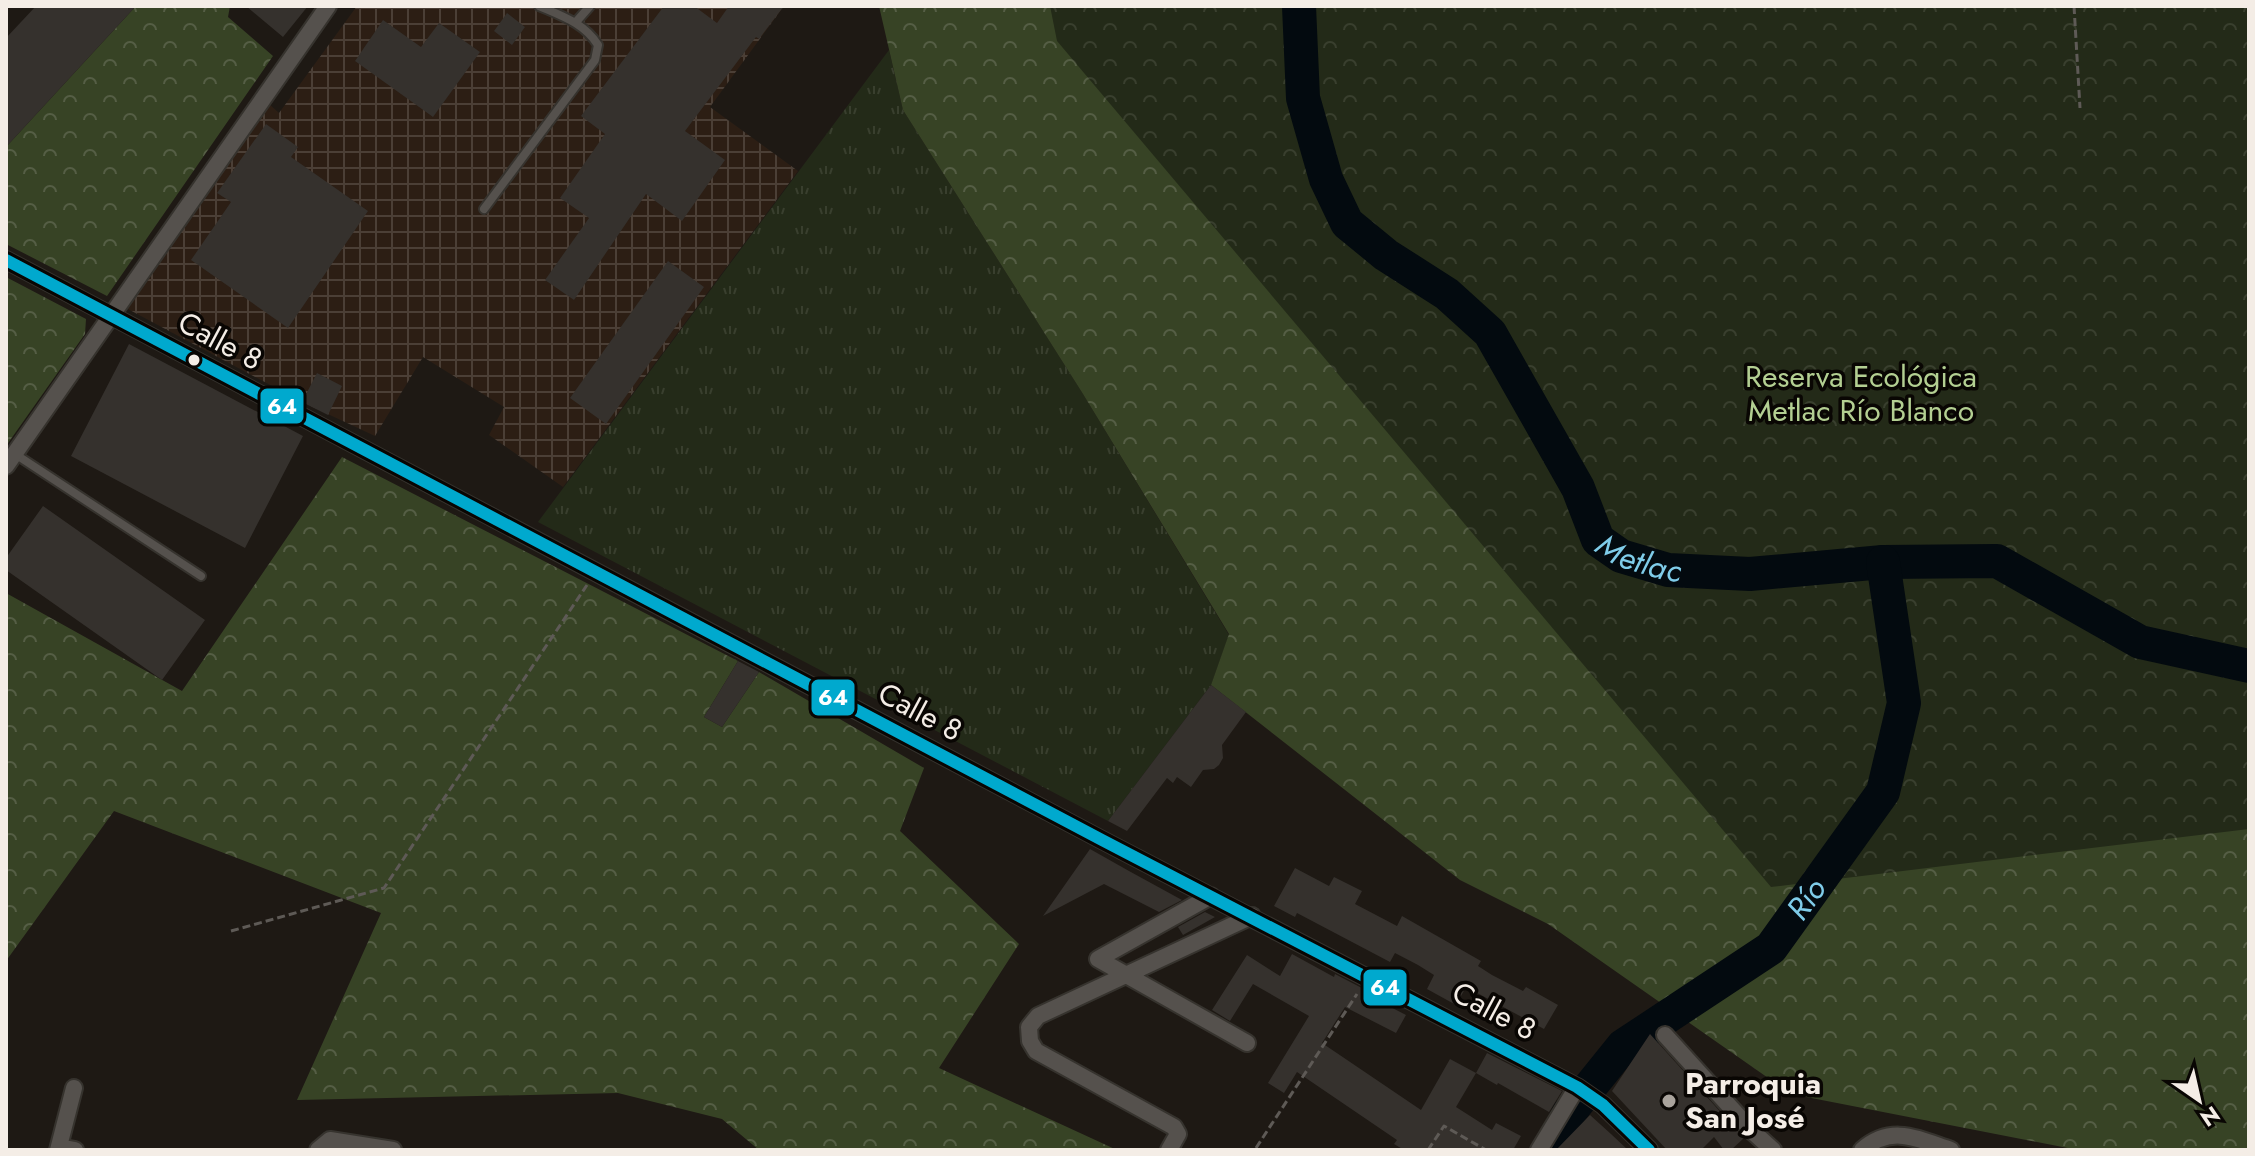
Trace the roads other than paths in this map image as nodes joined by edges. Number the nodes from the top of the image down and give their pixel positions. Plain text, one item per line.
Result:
1 (328, 6) edge
2 (539, 6) edge
3 (590, 6) edge
4 (576, 22) junction
5 (484, 209) dead end
6 (6, 260) edge
7 (111, 315) junction
8 (10, 460) edge
9 (201, 576) dead end
10 (1211, 896) junction
11 (1252, 916) junction
12 (1125, 975) junction
13 (1665, 1035) dead end
14 (1247, 1043) dead end
15 (1577, 1087) junction
16 (74, 1088) dead end
17 (64, 1149) edge
18 (318, 1150) edge
19 (393, 1150) edge
20 (1169, 1150) edge
21 (1539, 1150) edge
22 (1649, 1150) edge
23 (1773, 1150) edge
24 (1862, 1150) edge
25 (1951, 1150) edge

1 - 7 street
2 - 4 lane
3 - 4 lane
4 - 5 lane
6 - 7 street, Calle 8
7 - 8 street
7 - 10 street, Calle 8
8 - 9 lane
10 - 11 street, Calle 8
10 - 12 street
11 - 12 street
11 - 15 street, Calle 8
12 - 14 street
12 - 20 street
13 - 23 street
15 - 21 street
15 - 22 street, Calle 8
16 - 17 street
18 - 19 street
24 - 25 street

